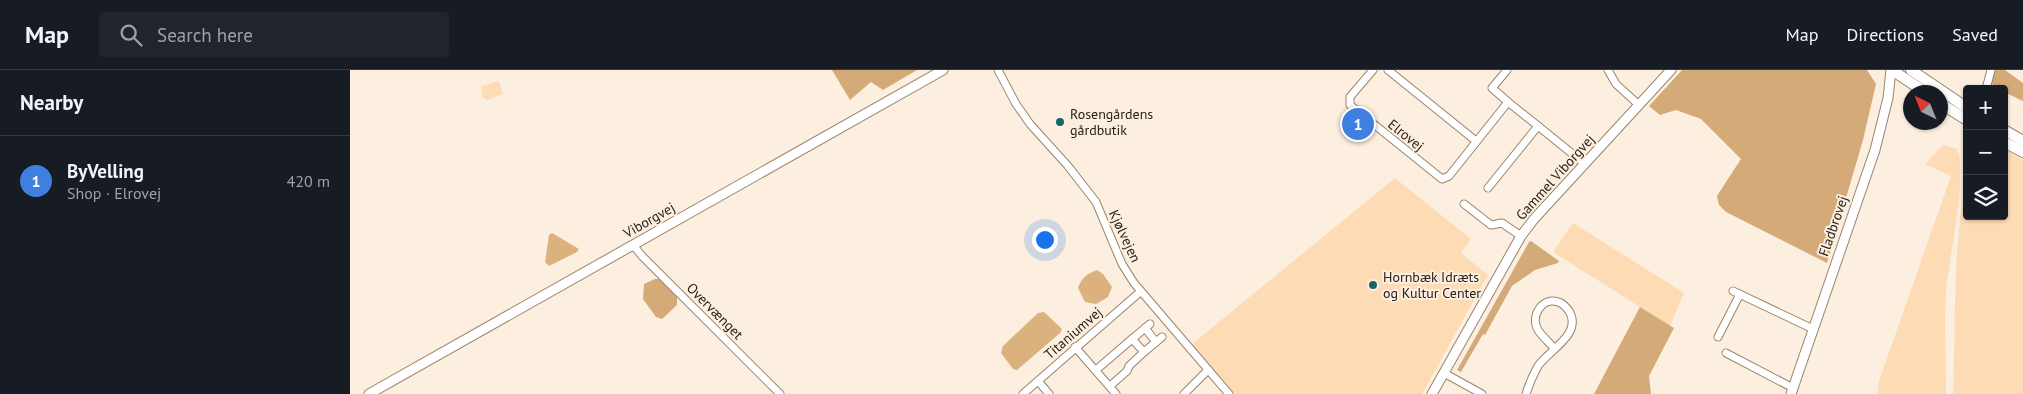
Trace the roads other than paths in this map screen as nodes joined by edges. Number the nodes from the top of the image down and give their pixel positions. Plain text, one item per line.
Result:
1 (943, 70) edge
2 (998, 70) edge
3 (1003, 70) edge
4 (1374, 70) edge
5 (1388, 70) edge
6 (1507, 70) edge
7 (1608, 70) edge
8 (1671, 70) edge
9 (1892, 70) edge
10 (1910, 70) edge
11 (1991, 70) edge
12 (1006, 83) junction
13 (1914, 85) edge
14 (1987, 85) edge
15 (1508, 102) junction
16 (1639, 105) junction
17 (1963, 105) edge
18 (1948, 107) edge
19 (1963, 117) edge
20 (1538, 126) junction
21 (2008, 132) edge
22 (2023, 141) edge
23 (1476, 142) junction
24 (2008, 144) edge
25 (2023, 152) edge
26 (1585, 164) junction
27 (1488, 188) dead end
28 (1464, 204) dead end
29 (1521, 236) junction
30 (633, 245) junction
31 (1140, 292) junction
32 (1813, 330) junction
33 (1718, 337) dead end
34 (1132, 339) junction
35 (1075, 347) junction
36 (1554, 348) junction
37 (1144, 352) junction
38 (1726, 353) dead end
39 (1096, 370) junction
40 (1208, 370) junction
41 (1444, 373) junction
42 (1038, 381) junction
43 (1110, 386) junction
44 (1792, 391) edge
45 (369, 394) edge
46 (780, 394) edge
47 (1023, 394) edge
48 (1049, 394) edge
49 (1116, 394) edge
50 (1184, 394) edge
51 (1229, 394) edge
52 (1432, 394) edge
53 (1482, 394) edge
54 (1526, 394) edge

1 - 30 main road, Viborgvej
2 - 12 street, Kjølvejen
3 - 12 street, Kjølvejen
4 - 23 street, Elrovej
5 - 23 street
6 - 15 street
7 - 16 street
8 - 16 main road, Gammel Viborgvej
9 - 13 highway
9 - 32 main road, Fladbrovej
10 - 17 highway
11 - 14 street
12 - 31 street, Kjølvejen
15 - 20 street
15 - 23 street, Elrovej
16 - 26 main road, Gammel Viborgvej
18 - 19 highway
20 - 26 street
20 - 27 street
21 - 22 highway
24 - 25 highway
26 - 29 main road, Gammel Viborgvej
28 - 29 street
29 - 41 main road, Gammel Viborgvej
30 - 45 main road, Viborgvej
30 - 46 street, Overvænget
31 - 35 street, Titaniumvej
31 - 40 street, Kjølvejen
32 - 33 street
32 - 44 main road, Fladbrovej
34 - 37 street
34 - 37 street
34 - 39 street
35 - 39 street
35 - 42 street, Titaniumvej
36 - 36 street
36 - 54 street
37 - 43 street
38 - 44 street, Fladbrovej
39 - 43 street
40 - 50 street
40 - 51 street, Kjølvejen
41 - 52 main road, Gammel Viborgvej
41 - 53 street
42 - 47 street, Titaniumvej
42 - 48 street
43 - 49 street

